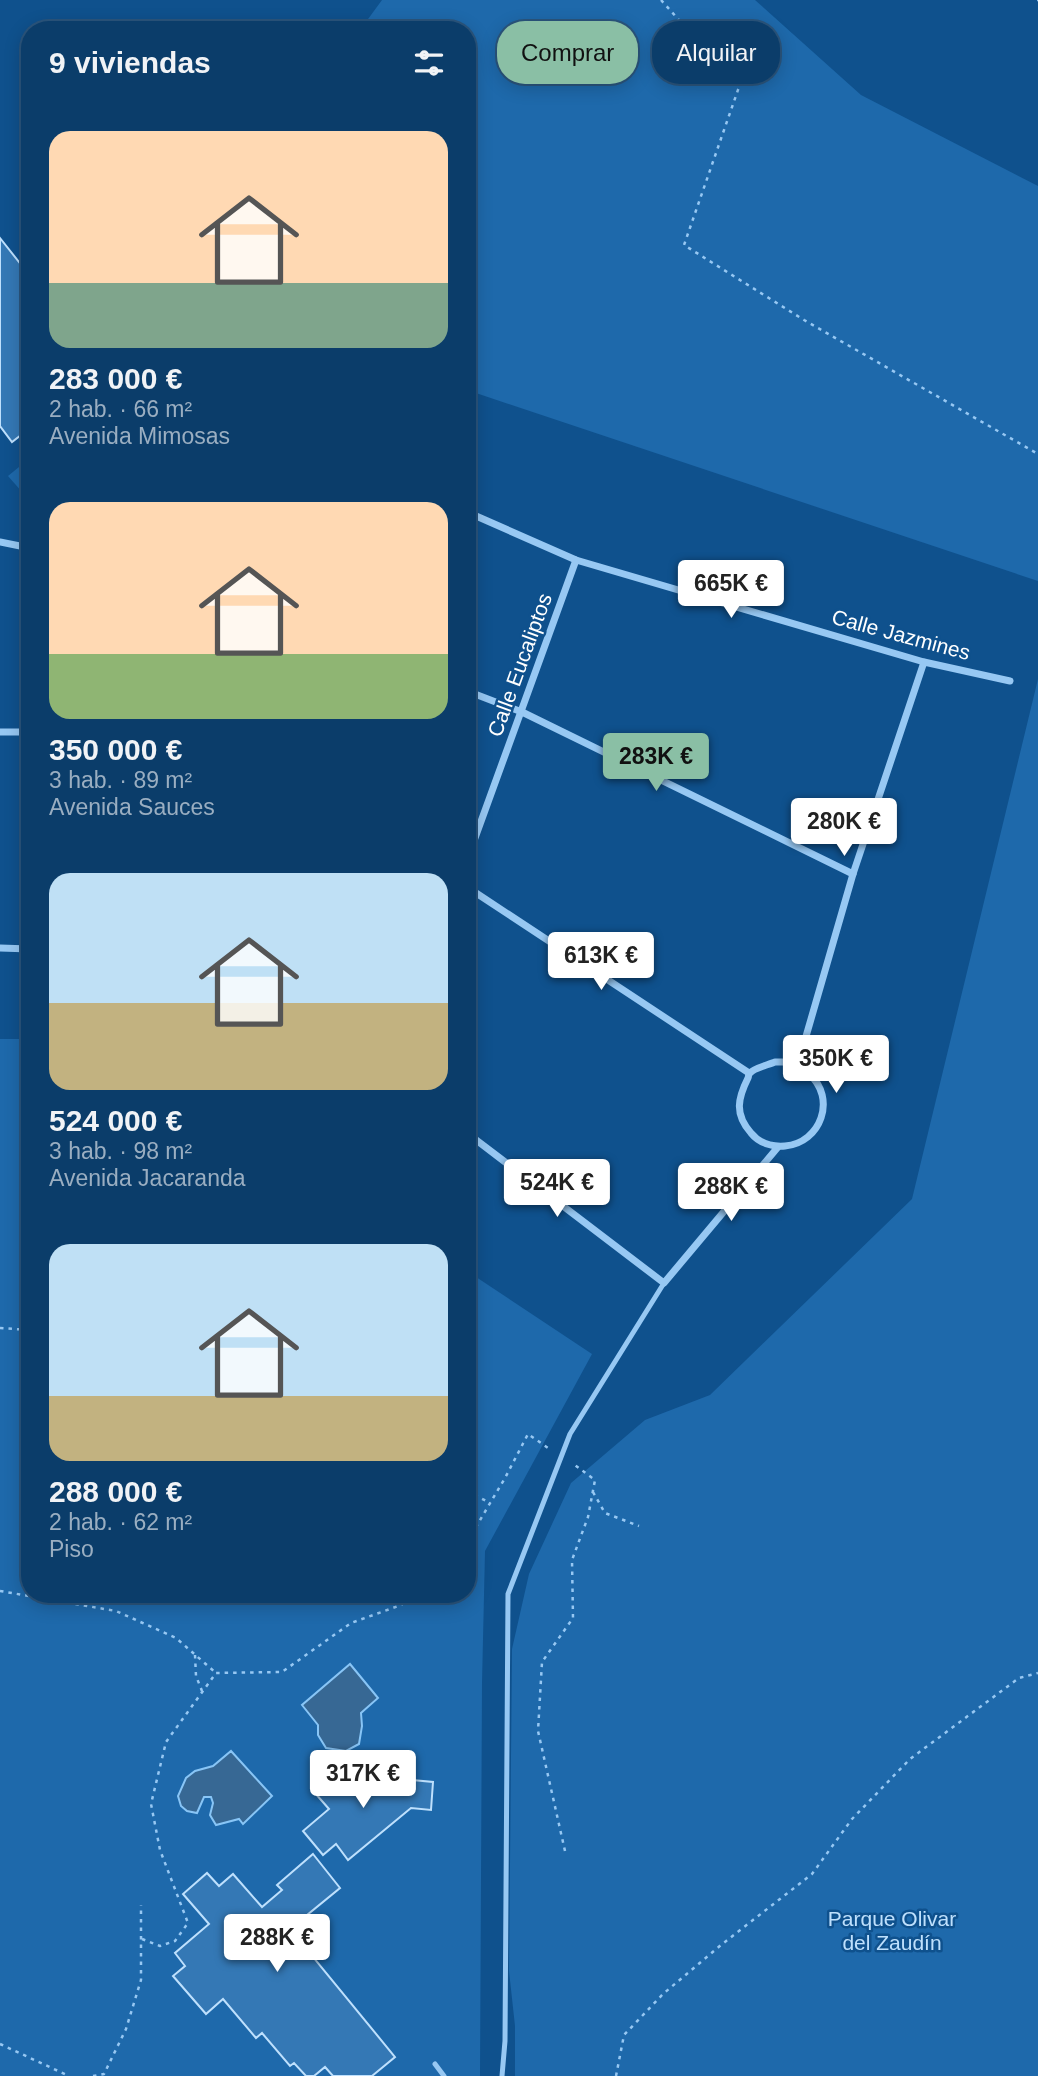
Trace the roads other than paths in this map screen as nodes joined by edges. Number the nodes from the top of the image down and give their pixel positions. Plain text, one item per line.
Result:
1 (476, 516) edge
2 (0, 542) edge
3 (21, 546) edge
4 (576, 560) junction
5 (924, 662) junction
6 (1010, 681) dead end
7 (476, 694) edge
8 (522, 712) junction
9 (0, 732) edge
10 (21, 732) edge
11 (476, 836) edge
12 (853, 874) junction
13 (476, 893) edge
14 (0, 948) edge
15 (21, 949) edge
16 (798, 1064) junction
17 (750, 1073) junction
18 (476, 1140) edge
19 (778, 1147) junction
20 (664, 1283) junction
21 (435, 2064) dead end
22 (444, 2076) edge
23 (502, 2076) edge

1 - 4 street, Calle Jazmines
2 - 3 street
4 - 5 street, Calle Jazmines
4 - 8 street, Calle Eucaliptos
5 - 6 street, Calle Jazmines
5 - 12 street
7 - 8 street
8 - 11 street, Calle Eucaliptos
8 - 12 street
9 - 10 street
12 - 16 street
13 - 17 street
14 - 15 street
16 - 17 street
16 - 19 street
17 - 19 street
18 - 20 street
19 - 20 street
20 - 23 lane
21 - 22 lane

